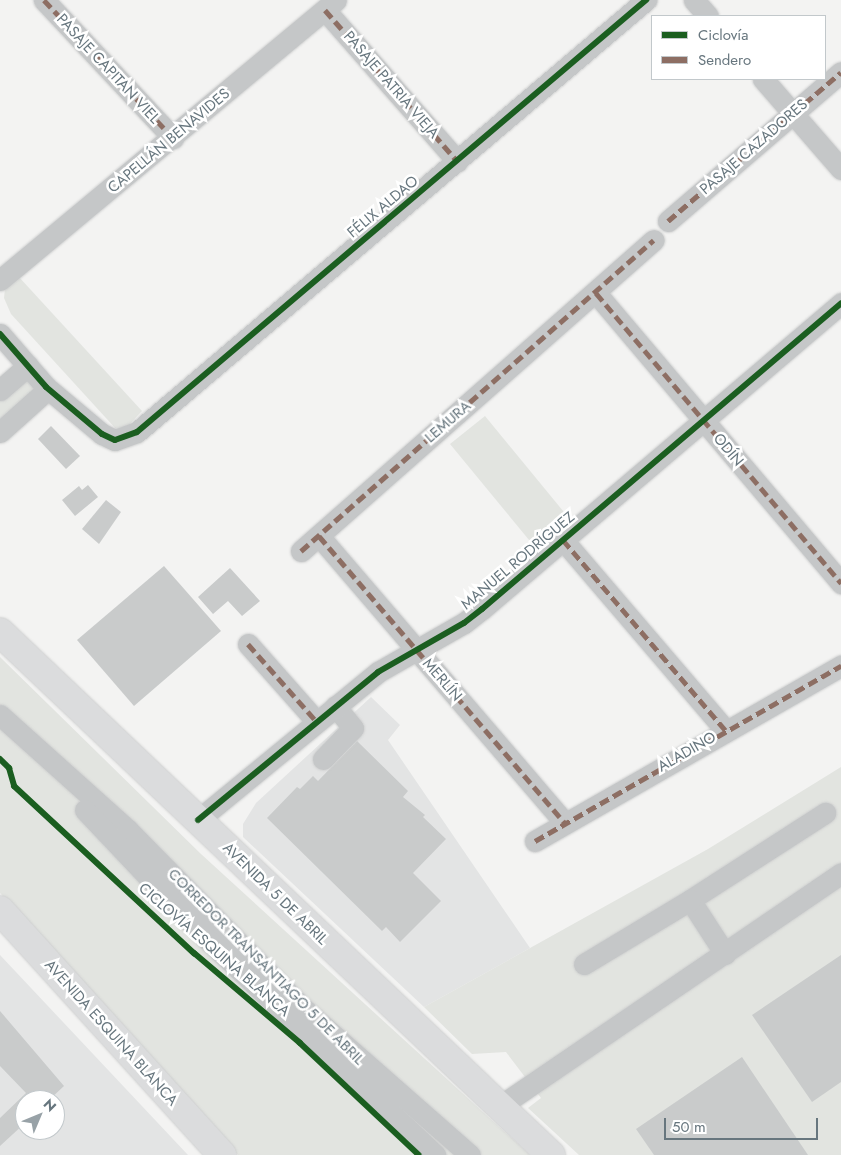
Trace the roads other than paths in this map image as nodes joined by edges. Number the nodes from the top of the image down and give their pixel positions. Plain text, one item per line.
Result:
1 (44, 0) edge
2 (646, 0) edge
3 (694, 0) edge
4 (330, 5) edge
5 (707, 15) edge
6 (841, 72) edge
7 (763, 80) edge
8 (792, 113) junction
9 (173, 138) junction
10 (457, 161) junction
11 (841, 169) edge
12 (668, 221) dead end
13 (654, 240) dead end
14 (0, 280) edge
15 (596, 293) junction
16 (841, 303) edge
17 (0, 334) edge
18 (28, 366) junction
19 (48, 389) junction
20 (0, 390) edge
21 (703, 420) junction
22 (0, 432) edge
23 (319, 536) junction
24 (563, 540) junction
25 (301, 552) dead end
26 (841, 583) edge
27 (0, 632) edge
28 (248, 644) dead end
29 (417, 651) junction
30 (841, 666) edge
31 (335, 706) junction
32 (0, 715) edge
33 (317, 722) junction
34 (725, 730) junction
35 (0, 732) edge
36 (323, 759) dead end
37 (825, 813) dead end
38 (198, 820) junction
39 (565, 823) junction
40 (535, 840) dead end
41 (841, 873) edge
42 (690, 900) junction
43 (0, 910) edge
44 (725, 954) junction
45 (584, 964) dead end
46 (500, 1106) junction
47 (222, 1155) edge
48 (435, 1155) edge
49 (470, 1155) edge
50 (552, 1155) edge

1 - 9 street, PASAJE CAPITAN VIEL
2 - 10 street, FÉLIX ALDAO
3 - 5 street
4 - 9 street, CAPELLÁN BENAVIDES
4 - 10 street, PASAJE PATRIA VIEJA
6 - 8 street, PASAJE CAZADORES
7 - 8 street
8 - 11 street
8 - 12 street, PASAJE CAZADORES
9 - 14 street, CAPELLÁN BENAVIDES
10 - 19 street, FÉLIX ALDAO
13 - 15 street
15 - 21 street, ODÍN
15 - 23 street, LEMURA
16 - 21 street, MANUEL RODRÍGUEZ
17 - 18 street
18 - 19 street
18 - 20 street
19 - 22 street
21 - 24 street, MANUEL RODRÍGUEZ
21 - 26 street, ODÍN
23 - 25 street, LEMURA
23 - 29 street, MERLÍN
24 - 29 street, MANUEL RODRÍGUEZ
24 - 34 street
27 - 38 main road, AVENIDA 5 DE ABRIL
28 - 33 street
29 - 31 street, MANUEL RODRÍGUEZ
29 - 39 street, MERLÍN
30 - 34 street, ALADINO
31 - 33 street, MANUEL RODRÍGUEZ
31 - 36 street
32 - 49 street, CORREDOR TRANSANTIAGO 5 DE ABRIL
33 - 38 street, MANUEL RODRÍGUEZ
34 - 39 street, ALADINO
35 - 48 street, CORREDOR TRANSANTIAGO 5 DE ABRIL
37 - 42 street
38 - 46 main road, AVENIDA 5 DE ABRIL
39 - 40 street, ALADINO
41 - 44 street
42 - 44 street
42 - 45 street
43 - 47 main road, AVENIDA ESQUINA BLANCA
44 - 46 street
46 - 50 main road, AVENIDA 5 DE ABRIL

